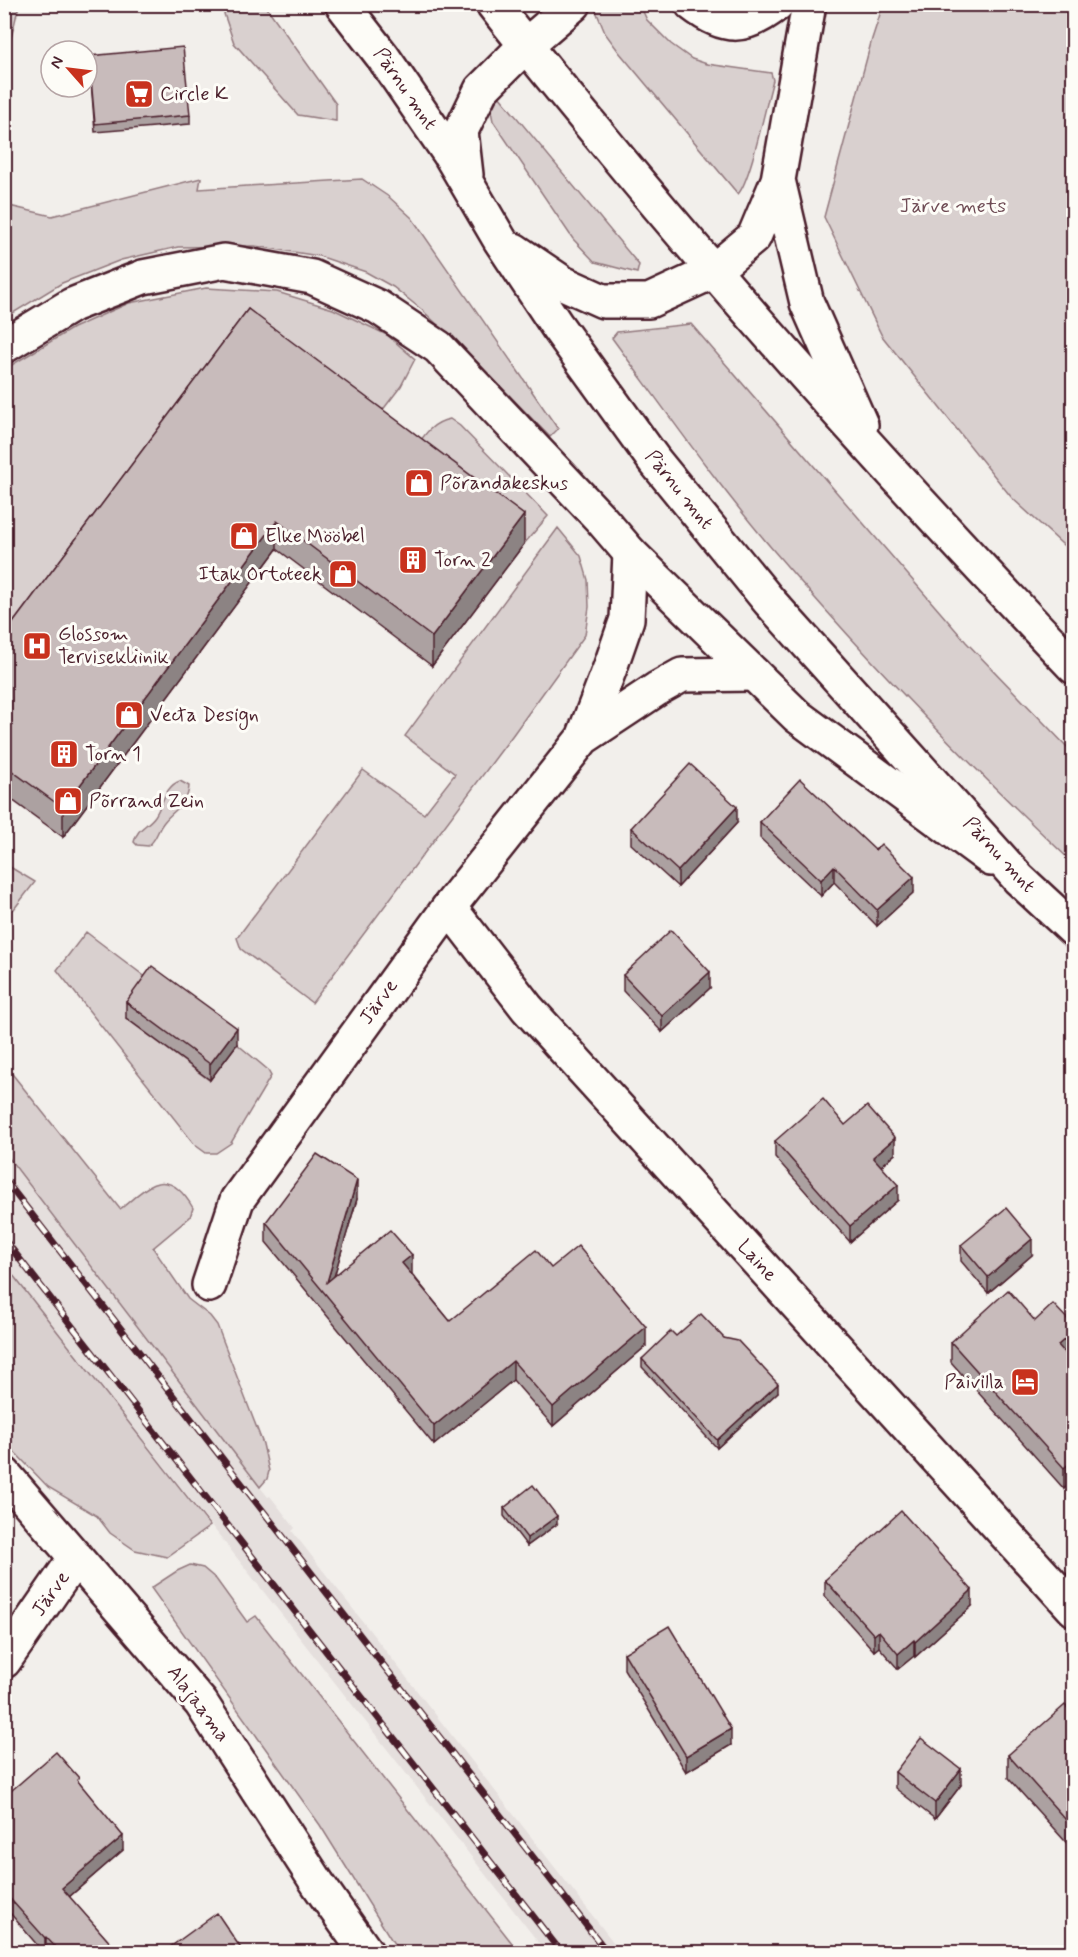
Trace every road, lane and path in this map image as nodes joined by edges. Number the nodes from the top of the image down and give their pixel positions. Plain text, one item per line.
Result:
1 (342, 4) edge
2 (493, 4) edge
3 (574, 4) edge
4 (692, 4) edge
5 (777, 4) edge
6 (809, 4) edge
7 (525, 46) junction
8 (778, 180) junction
9 (467, 182) junction
10 (500, 240) junction
11 (712, 272) junction
12 (4, 346) edge
13 (873, 452) junction
14 (630, 553) junction
15 (1074, 667) edge
16 (754, 674) junction
17 (583, 738) junction
18 (1019, 879) junction
19 (449, 907) junction
20 (1074, 930) edge
21 (209, 1285) dead end
22 (4, 1474) edge
23 (76, 1557) junction
24 (1074, 1609) edge
25 (4, 1661) edge
26 (366, 1953) edge

1 - 9 main road, Pärnu mnt
2 - 7 main road
3 - 7 main road
4 - 5 main road
6 - 8 main road
7 - 9 main road
7 - 11 main road
8 - 11 main road
8 - 13 main road
9 - 10 main road, Pärnu mnt
10 - 11 main road
10 - 18 main road, Pärnu mnt
11 - 13 main road
12 - 14 main road
13 - 15 main road
14 - 16 main road
14 - 17 main road, Järve
16 - 17 main road, Järve
16 - 18 main road
17 - 19 main road, Järve
18 - 20 main road, Pärnu mnt
19 - 21 main road, Järve
19 - 24 main road, Laine
22 - 23 main road, Alajaama
23 - 25 main road, Järve
23 - 26 main road, Alajaama

